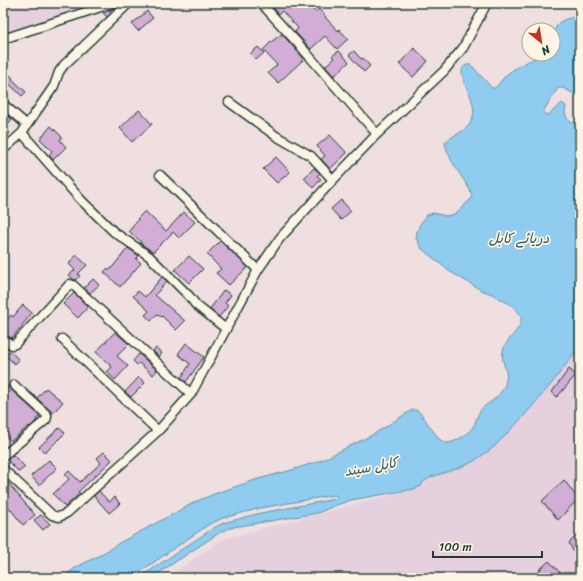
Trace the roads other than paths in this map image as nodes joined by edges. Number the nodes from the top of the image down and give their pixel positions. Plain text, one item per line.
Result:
1 (113, 3) edge
2 (130, 3) edge
3 (261, 3) edge
4 (487, 3) edge
5 (3, 40) edge
6 (229, 102) dead end
7 (3, 104) edge
8 (27, 125) junction
9 (22, 133) junction
10 (377, 134) junction
11 (3, 150) edge
12 (160, 174) dead end
13 (333, 180) junction
14 (258, 270) junction
15 (226, 329) junction
16 (3, 339) edge
17 (62, 339) dead end
18 (14, 385) dead end
19 (191, 394) junction
20 (158, 431) junction
21 (3, 456) edge
22 (3, 469) edge

1 - 5 street
2 - 8 street
3 - 10 street
4 - 10 street
6 - 13 street
7 - 8 street
8 - 9 street
9 - 11 street
9 - 15 street
10 - 13 street
12 - 14 street
13 - 14 street
14 - 15 street
15 - 19 street
16 - 19 street
17 - 20 street
18 - 21 street
19 - 20 street
20 - 22 street

